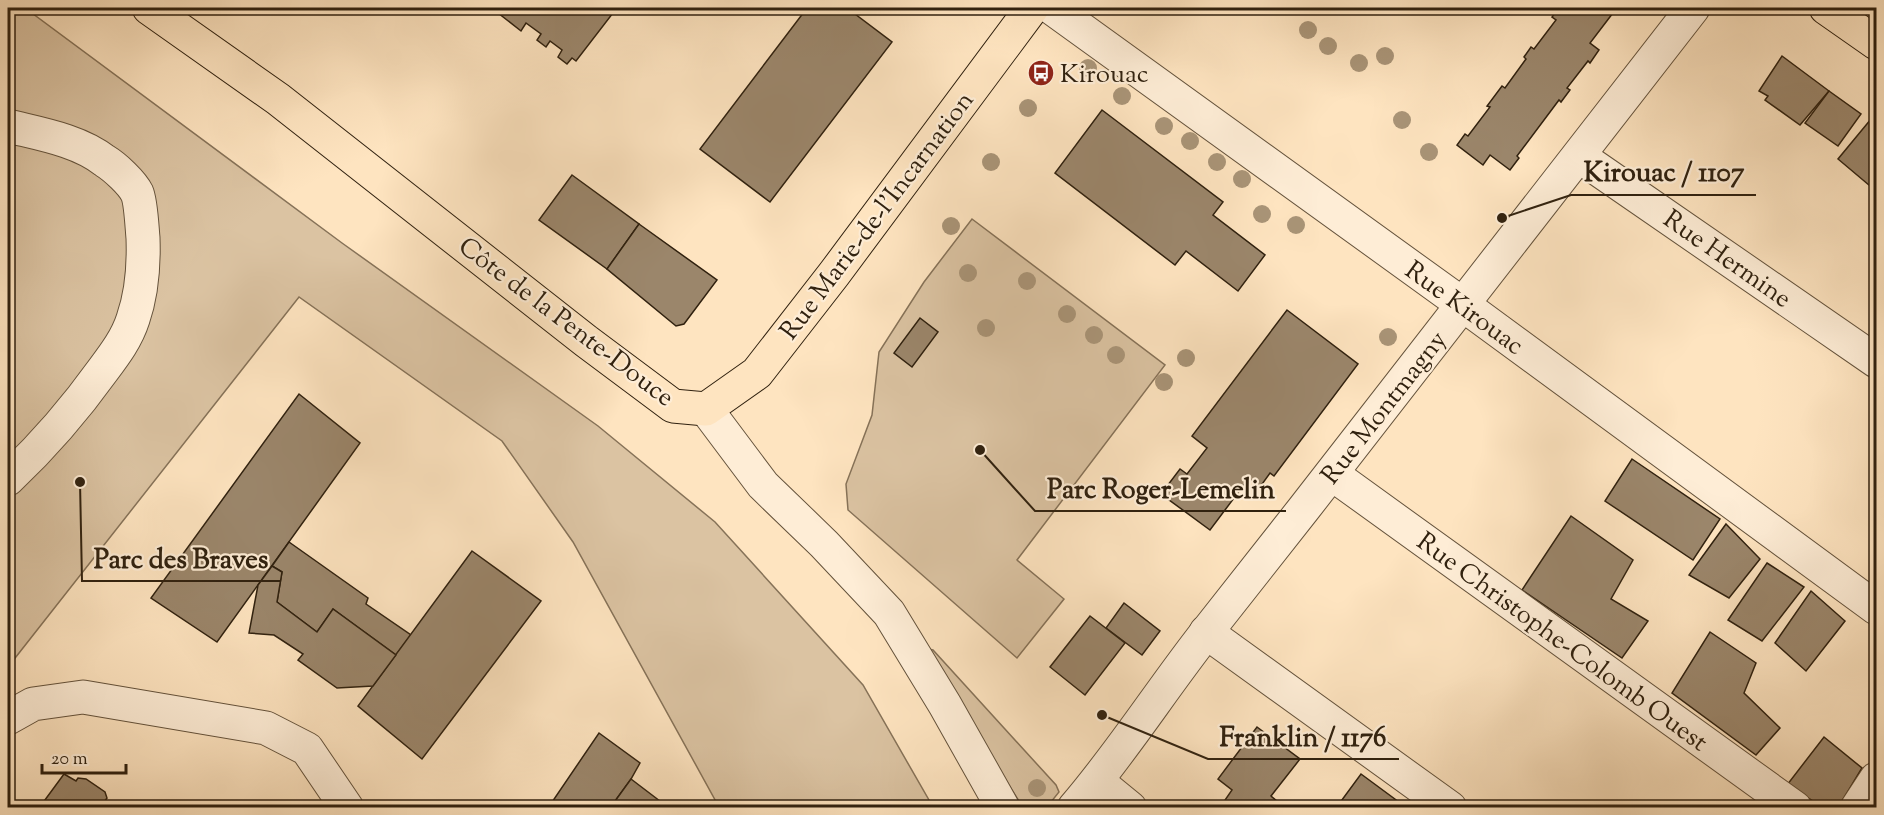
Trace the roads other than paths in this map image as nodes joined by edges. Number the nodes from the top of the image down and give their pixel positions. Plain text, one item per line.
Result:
1 (149, 8) edge
2 (1032, 8) edge
3 (1052, 8) edge
4 (1693, 8) edge
5 (1826, 8) edge
6 (1876, 43) edge
7 (8, 126) edge
8 (1579, 156) junction
9 (1462, 304) junction
10 (1876, 361) edge
11 (706, 409) junction
12 (1332, 474) junction
13 (8, 479) edge
14 (1876, 608) edge
15 (1206, 632) junction
16 (8, 718) edge
17 (1876, 779) edge
18 (1097, 781) junction
19 (347, 807) edge
20 (1003, 807) edge
21 (1074, 807) edge
22 (1130, 807) edge
23 (1449, 807) edge
24 (1795, 807) edge
25 (1857, 807) edge

1 - 11 main road, Côte de la Pente-Douce
2 - 11 main road, Rue Marie-de-l'Incarnation
3 - 9 street, Rue Kirouac
4 - 8 street, Rue Montmagny
5 - 6 main road
7 - 13 street
8 - 9 street, Rue Montmagny
8 - 10 street, Rue Hermine
9 - 12 street, Rue Montmagny
9 - 14 street, Rue Kirouac
11 - 20 street, Côte de la Pente-Douce
12 - 15 street, Rue Montmagny
12 - 24 street, Rue Christophe-Colomb Ouest
15 - 18 street, Rue Montmagny
15 - 23 street
16 - 19 street
17 - 25 street
18 - 21 street, Rue Montmagny
18 - 22 street

